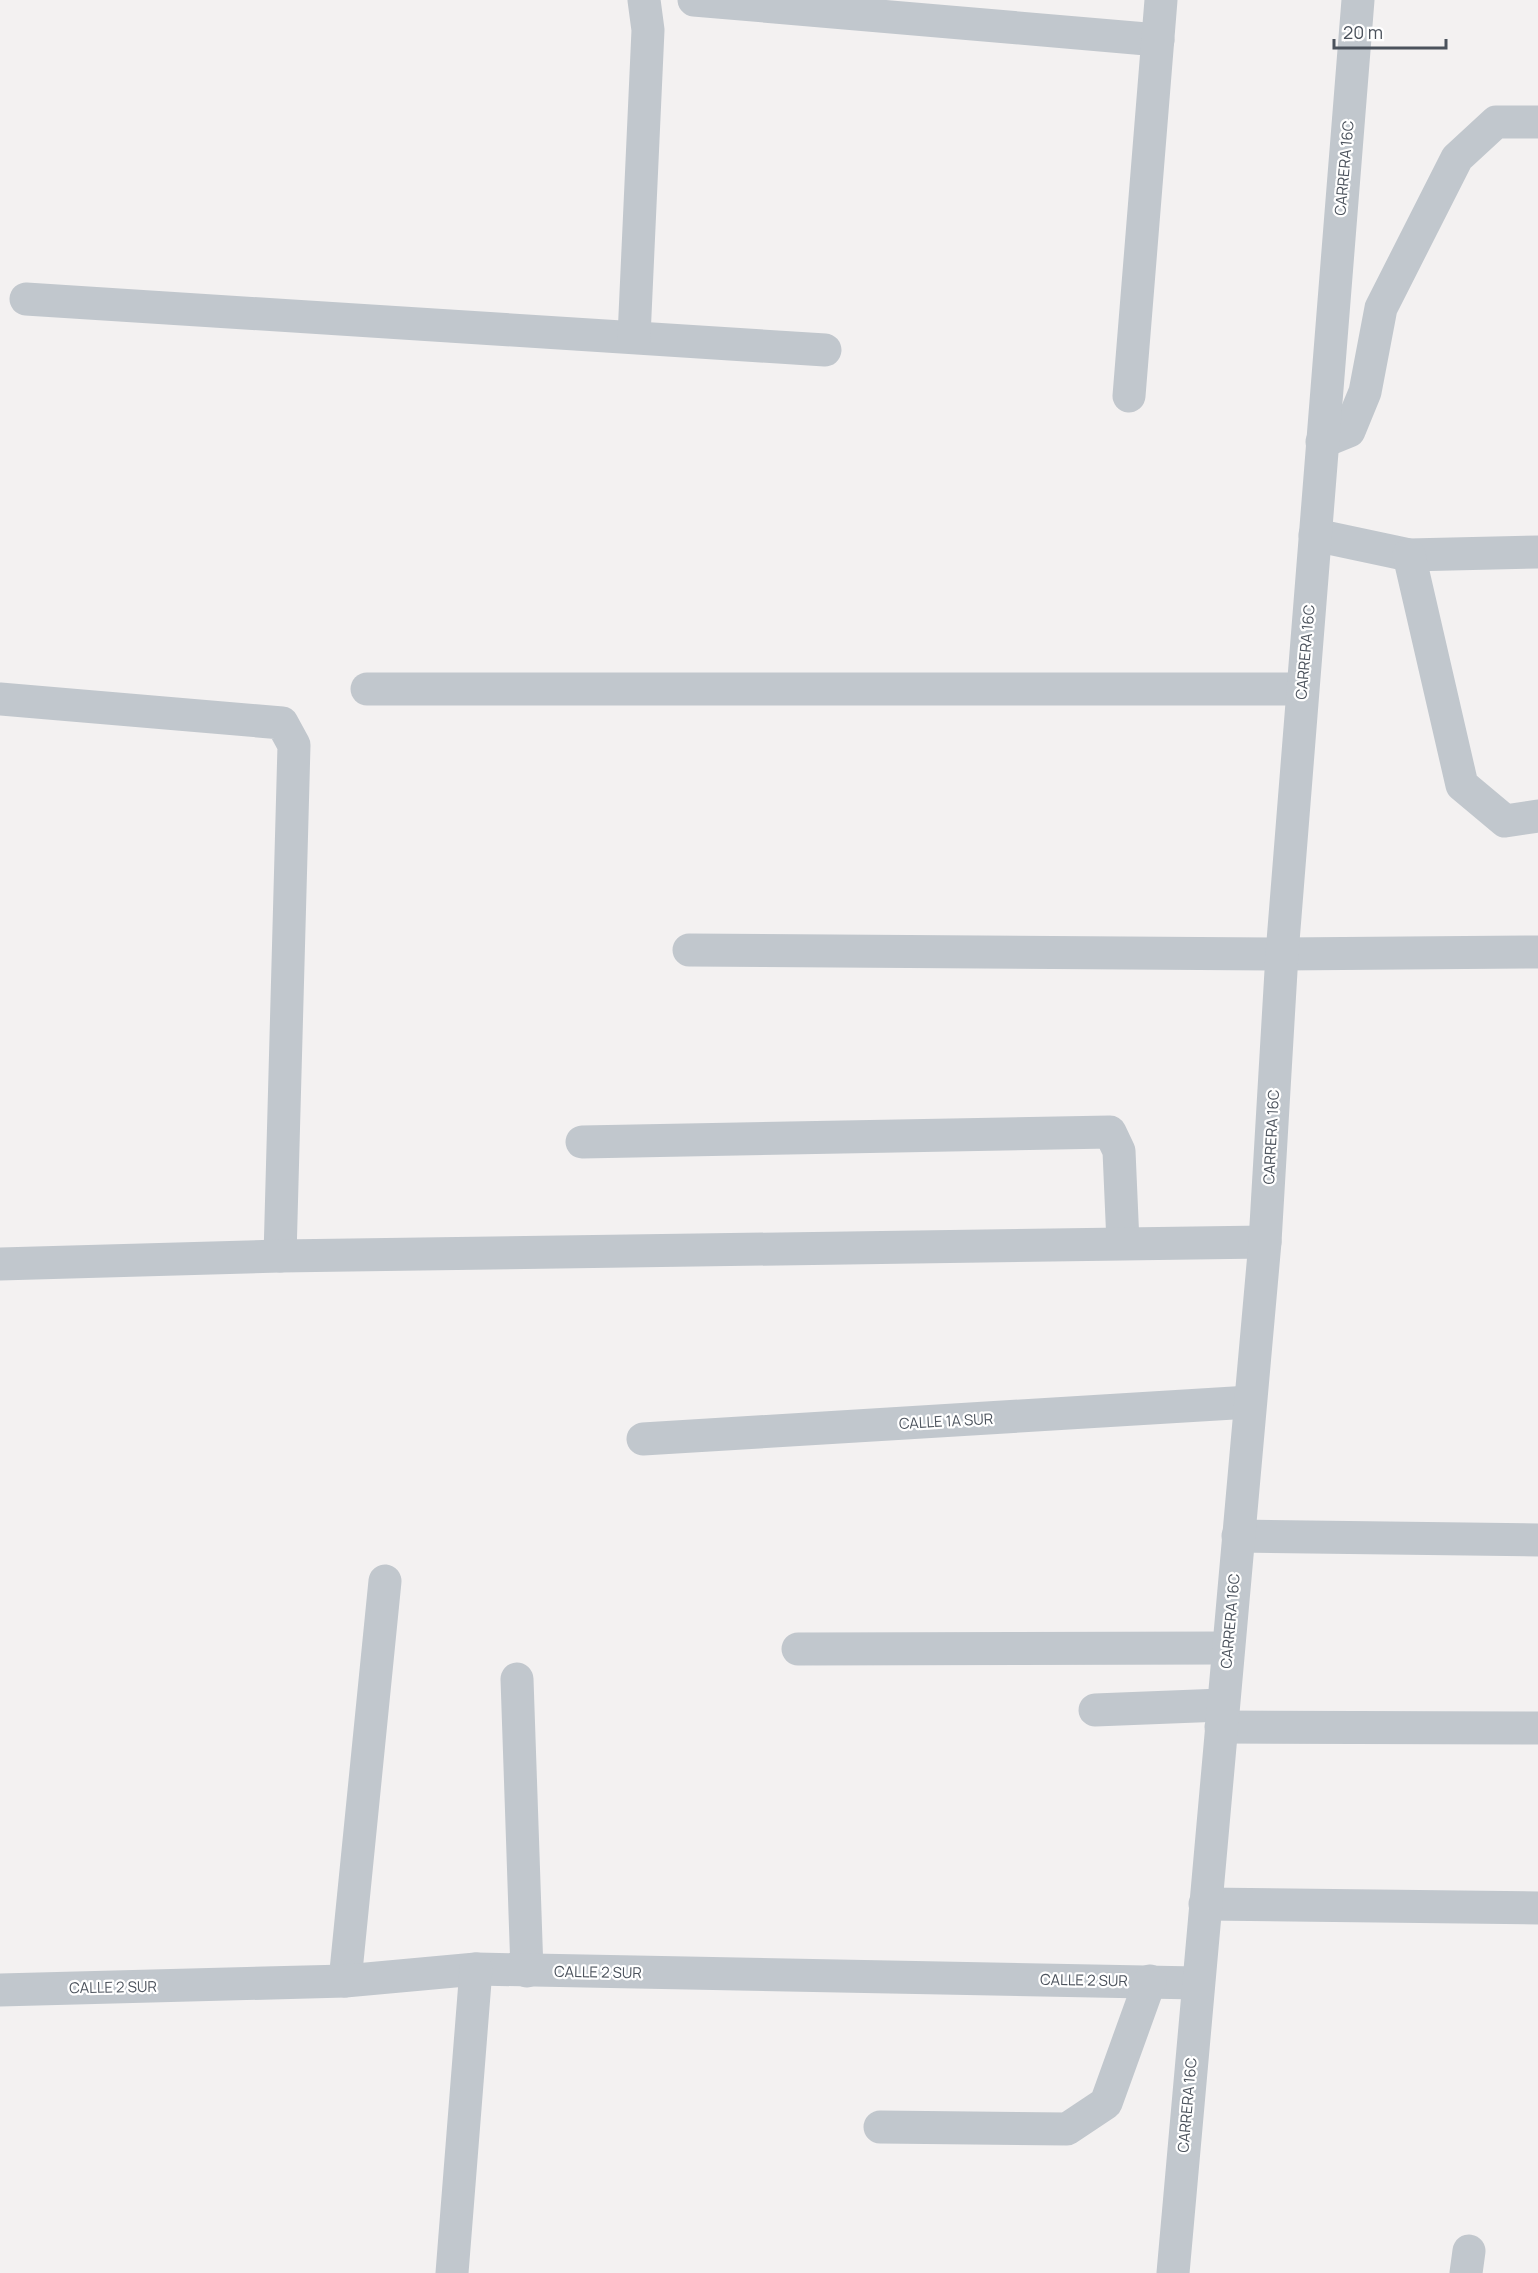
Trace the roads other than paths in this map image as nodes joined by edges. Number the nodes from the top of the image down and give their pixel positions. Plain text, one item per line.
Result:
1 (644, 0) edge
2 (694, 0) edge
3 (1161, 0) edge
4 (1358, 0) edge
5 (1158, 40) junction
6 (1538, 122) edge
7 (26, 299) dead end
8 (634, 337) junction
9 (825, 350) dead end
10 (1130, 396) dead end
11 (1322, 442) junction
12 (1315, 535) junction
13 (1538, 552) edge
14 (1409, 555) junction
15 (367, 689) dead end
16 (1302, 689) junction
17 (0, 699) edge
18 (1538, 816) edge
19 (689, 950) dead end
20 (1538, 952) edge
21 (1282, 954) junction
22 (582, 1142) dead end
23 (1264, 1242) junction
24 (1123, 1244) junction
25 (280, 1256) junction
26 (0, 1264) edge
27 (1250, 1402) junction
28 (643, 1439) dead end
29 (1238, 1536) junction
30 (1538, 1540) edge
31 (385, 1581) dead end
32 (1227, 1648) junction
33 (798, 1649) dead end
34 (517, 1679) dead end
35 (1095, 1710) dead end
36 (1222, 1716) junction
37 (1538, 1728) edge
38 (1205, 1905) junction
39 (1538, 1908) edge
40 (476, 1969) junction
41 (527, 1971) junction
42 (345, 1981) junction
43 (1150, 1981) junction
44 (1197, 1983) junction
45 (0, 1990) edge
46 (880, 2127) dead end
47 (452, 2273) edge
48 (1173, 2273) edge

1 - 8 street
2 - 5 street
3 - 5 street
4 - 11 street, CARRERA 16C
5 - 10 street
6 - 11 street
7 - 8 street
8 - 9 street
11 - 12 street, CARRERA 16C
12 - 14 street
12 - 16 street, CARRERA 16C
13 - 14 street
14 - 18 street
15 - 16 street
16 - 21 street, CARRERA 16C
17 - 25 street
19 - 21 street
20 - 21 street
21 - 23 street, CARRERA 16C
22 - 24 street
23 - 24 street
23 - 27 street, CARRERA 16C
24 - 25 street
25 - 26 street
27 - 28 street, CALLE 1A SUR
27 - 29 street, CARRERA 16C
29 - 30 street
29 - 32 street, CARRERA 16C
31 - 42 street
32 - 33 street
32 - 36 street, CARRERA 16C
34 - 41 street
35 - 36 street
36 - 37 street
36 - 38 street, CARRERA 16C
38 - 39 street
38 - 44 street, CARRERA 16C
40 - 41 street, CALLE 2 SUR
40 - 42 street, CALLE 2 SUR
40 - 47 street
41 - 43 street, CALLE 2 SUR
42 - 45 street, CALLE 2 SUR
43 - 44 street, CALLE 2 SUR
43 - 46 street
44 - 48 street, CARRERA 16C

